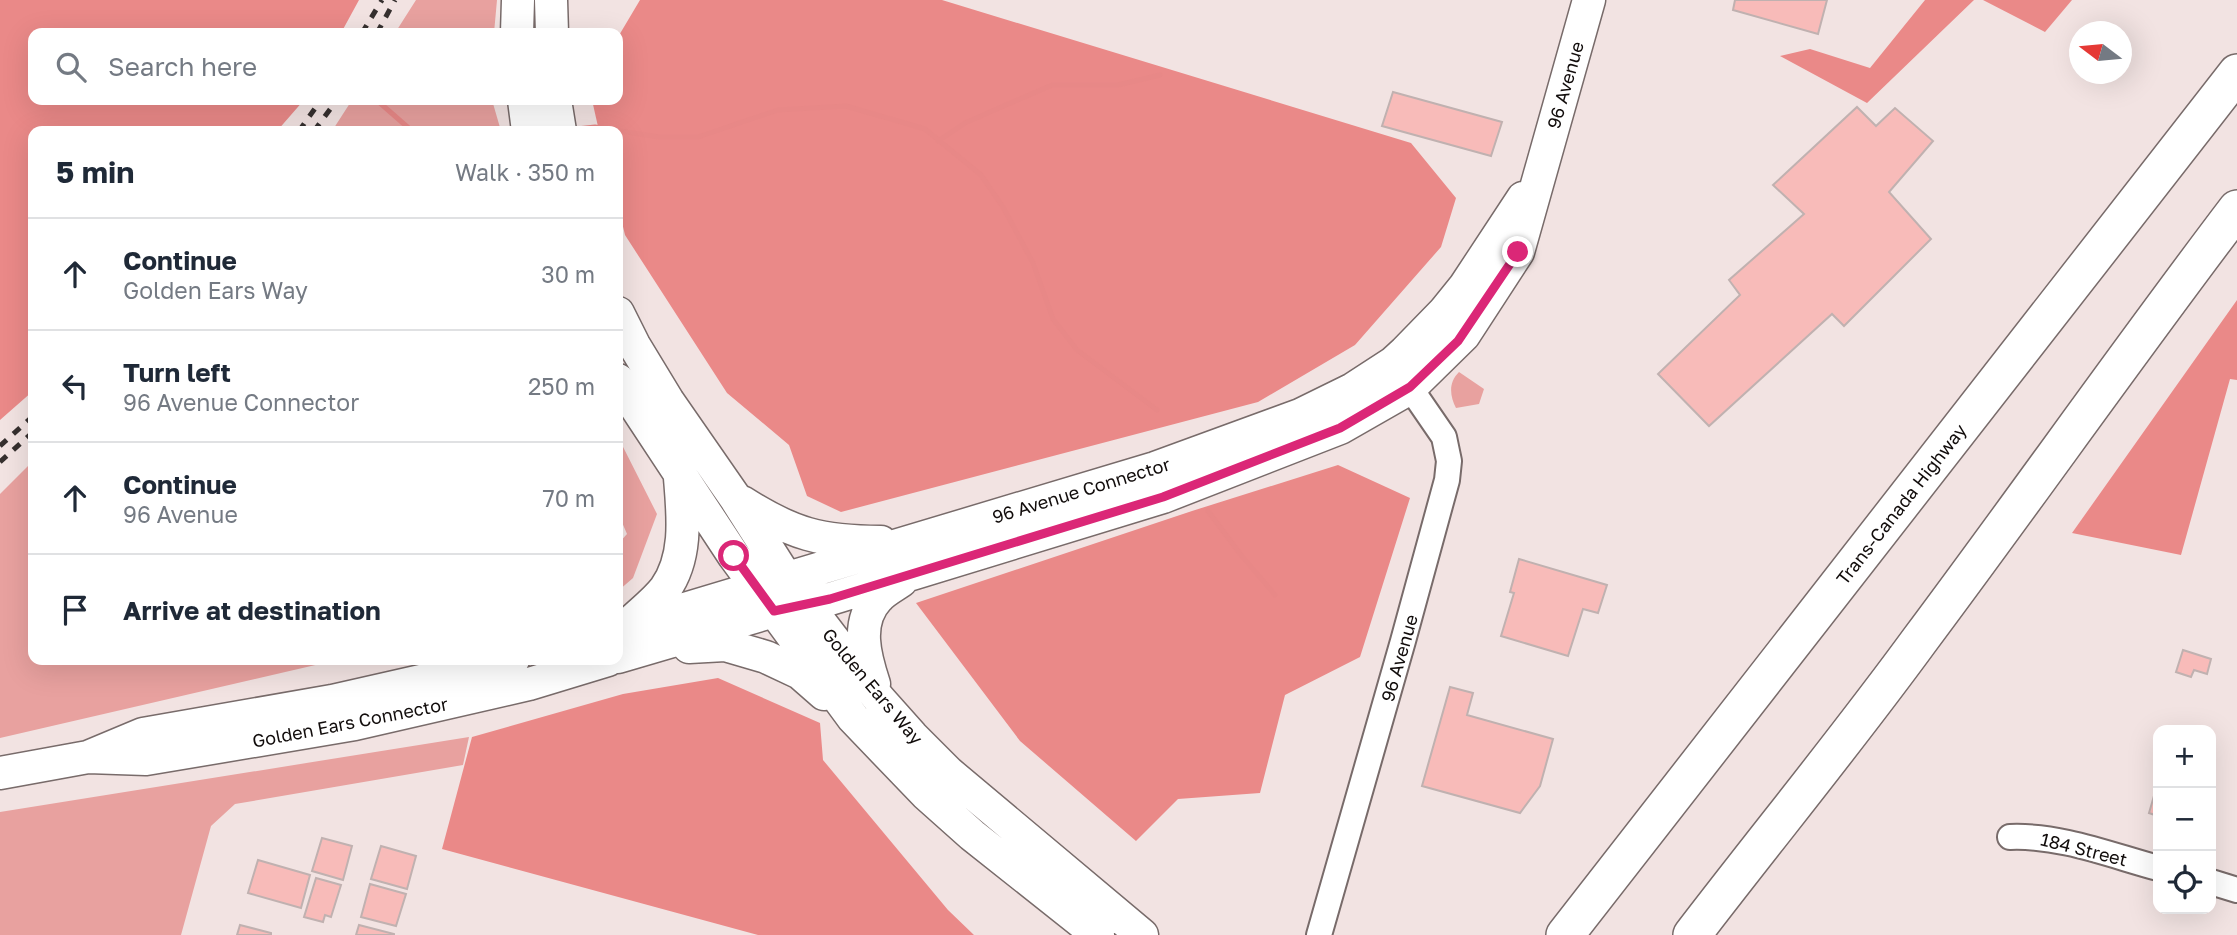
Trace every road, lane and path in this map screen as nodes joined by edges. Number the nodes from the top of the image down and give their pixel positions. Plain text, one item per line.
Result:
1 (518, 0) edge
2 (551, 0) edge
3 (1589, 0) edge
4 (517, 28) edge
5 (552, 28) edge
6 (2237, 73) edge
7 (525, 105) edge
8 (556, 105) edge
9 (527, 126) edge
10 (559, 126) edge
11 (2237, 209) edge
12 (623, 323) edge
13 (1401, 375) junction
14 (623, 388) edge
15 (680, 476) junction
16 (736, 499) junction
17 (912, 557) junction
18 (787, 579) junction
19 (765, 600) junction
20 (806, 604) junction
21 (626, 641) edge
22 (491, 665) edge
23 (592, 665) edge
24 (879, 699) junction
25 (853, 718) junction
26 (88, 757) junction
27 (0, 773) edge
28 (2010, 836) dead end
29 (2153, 867) edge
30 (2216, 884) edge
31 (2237, 890) edge
32 (1098, 935) edge
33 (1142, 935) edge
34 (1320, 935) edge
35 (1565, 935) edge
36 (1692, 935) edge

1 - 4 main road
2 - 5 main road
3 - 13 main road, 96 Avenue
6 - 35 highway, Trans-Canada Highway
7 - 9 main road
8 - 10 main road
11 - 36 highway
12 - 16 main road, Golden Ears Way
13 - 17 main road, 96 Avenue Connector
13 - 34 street, 96 Avenue
14 - 15 main road, Golden Ears Way
15 - 19 main road, Golden Ears Way
15 - 21 main road
16 - 17 main road
16 - 18 main road, Golden Ears Way
17 - 18 main road, 96 Avenue Connector
17 - 20 main road, 96 Avenue Connector
17 - 24 main road
18 - 19 main road, 96 Avenue Connector
18 - 20 main road, Golden Ears Way
19 - 20 main road, 96 Avenue Connector
19 - 21 main road
19 - 25 main road, Golden Ears Way
20 - 24 main road, Golden Ears Way
21 - 25 main road
22 - 26 main road, Golden Ears Connector
23 - 26 main road, Golden Ears Connector
24 - 33 main road, Golden Ears Way
25 - 32 main road, Golden Ears Way
26 - 27 main road, Golden Ears Connector
28 - 29 street, 184 Street
30 - 31 street

